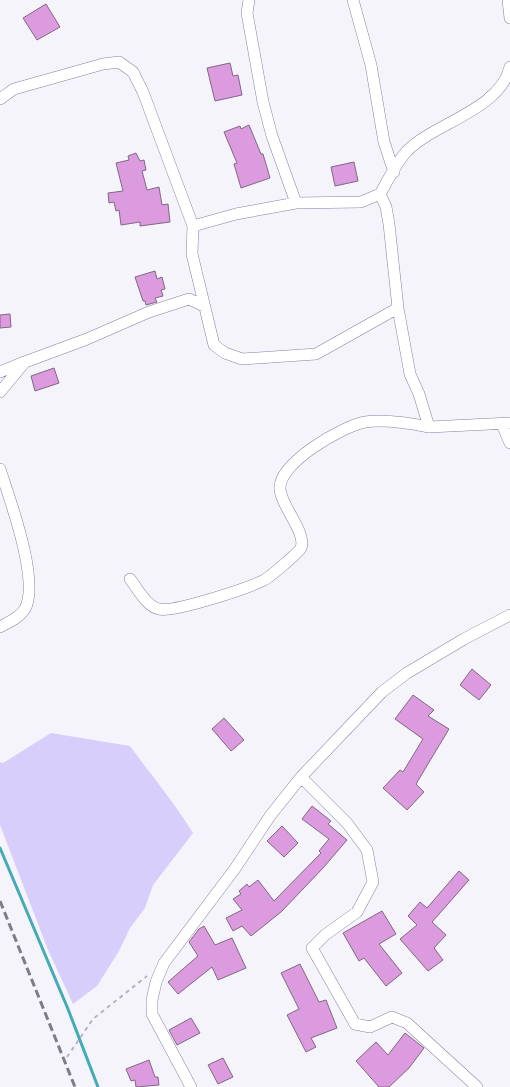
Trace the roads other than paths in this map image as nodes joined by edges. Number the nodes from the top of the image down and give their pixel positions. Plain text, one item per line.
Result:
1 (249, 0) edge
2 (353, 0) edge
3 (508, 0) edge
4 (510, 18) edge
5 (510, 68) edge
6 (0, 99) edge
7 (394, 172) junction
8 (380, 194) junction
9 (296, 203) junction
10 (193, 226) junction
11 (204, 306) junction
12 (398, 308) junction
13 (25, 362) junction
14 (0, 372) edge
15 (0, 392) edge
16 (506, 423) edge
17 (429, 427) junction
18 (510, 444) edge
19 (0, 469) edge
20 (130, 579) dead end
21 (510, 615) edge
22 (0, 627) edge
23 (301, 777) junction
24 (191, 1087) edge
25 (477, 1087) edge

1 - 9 street
2 - 7 street
3 - 4 street
5 - 7 street
6 - 10 street
7 - 8 street
8 - 9 street
8 - 12 street
9 - 10 street
10 - 11 street
11 - 12 street
11 - 13 street
12 - 17 street
13 - 14 street
13 - 15 street
16 - 17 street
16 - 18 street
17 - 20 street
19 - 22 street
21 - 23 street
23 - 24 street
23 - 25 street

